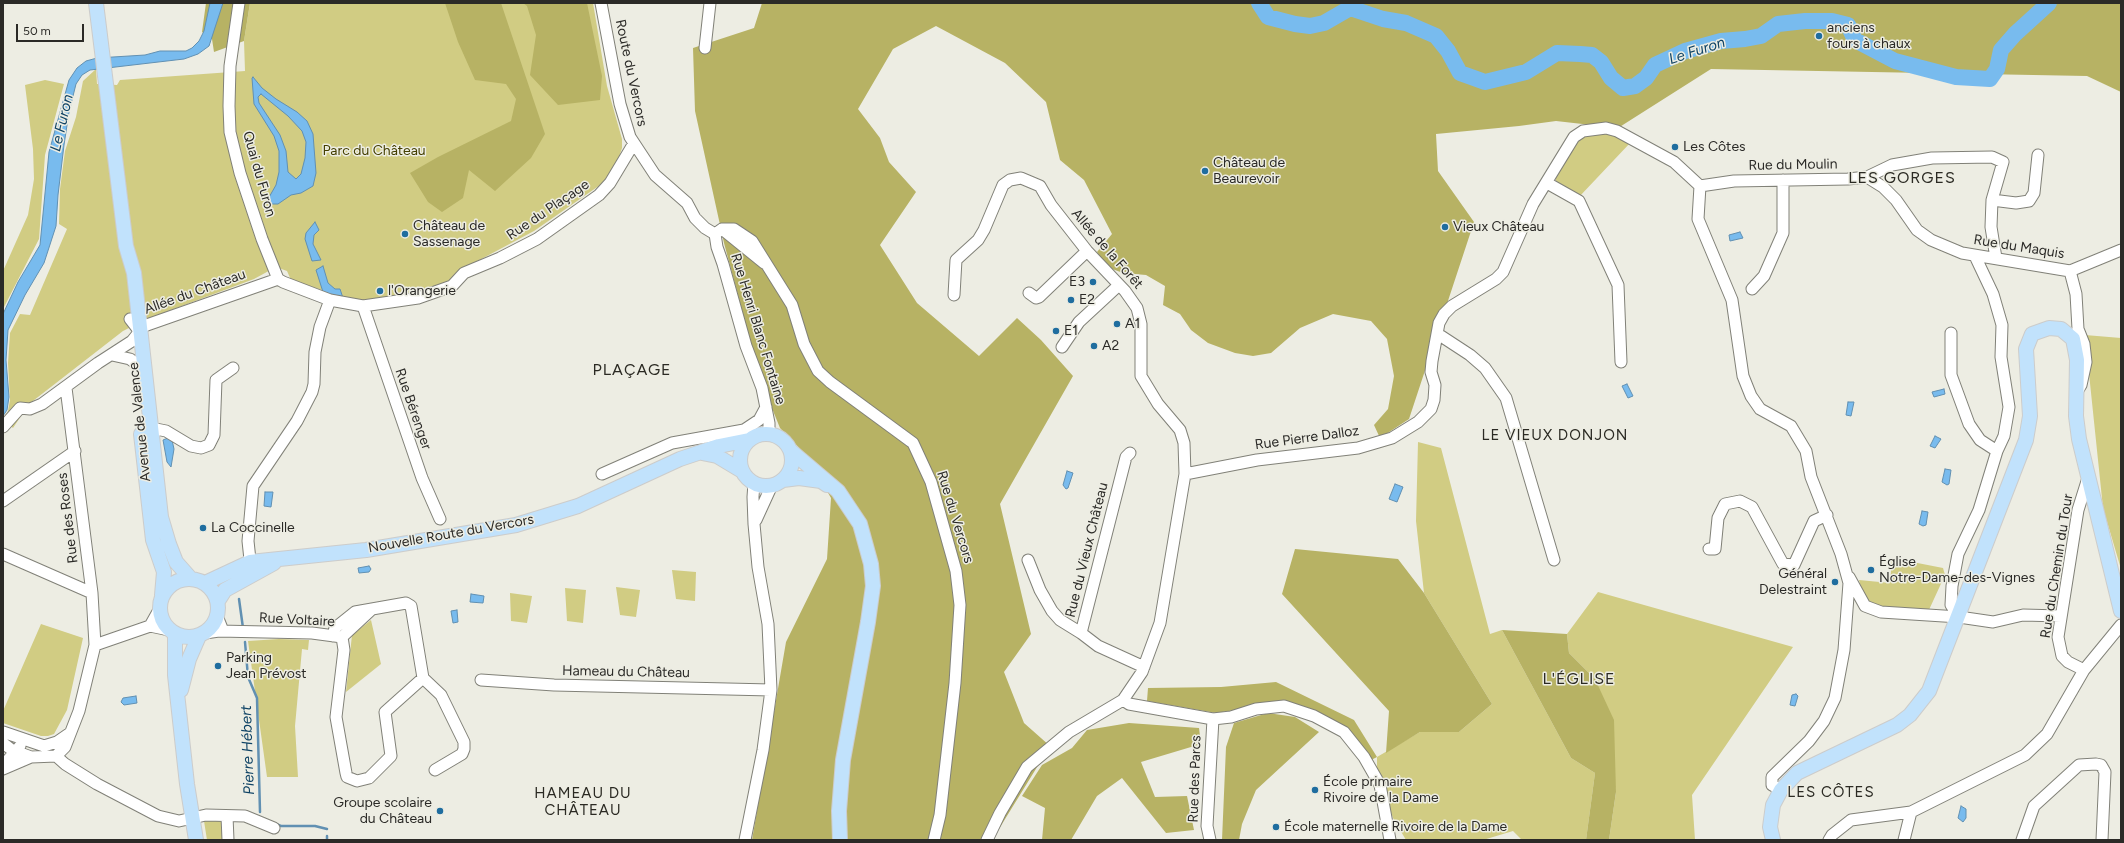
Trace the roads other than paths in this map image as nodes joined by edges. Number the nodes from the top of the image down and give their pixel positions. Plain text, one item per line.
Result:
1 (96, 3) edge
2 (239, 3) edge
3 (601, 3) edge
4 (710, 3) edge
5 (705, 48) dead end
6 (634, 143) junction
7 (2038, 155) dead end
8 (1867, 177) junction
9 (1783, 180) junction
10 (1547, 183) junction
11 (1700, 186) junction
12 (1992, 200) junction
13 (719, 232) junction
14 (126, 246) junction
15 (2121, 250) edge
16 (1087, 251) junction
17 (1975, 256) junction
18 (1996, 258) junction
19 (2070, 271) junction
20 (278, 279) junction
21 (1119, 285) junction
22 (1752, 289) dead end
23 (1029, 293) dead end
24 (954, 295) dead end
25 (330, 300) junction
26 (363, 306) junction
27 (1951, 333) dead end
28 (1437, 336) junction
29 (136, 337) junction
30 (1062, 346) dead end
31 (112, 355) junction
32 (134, 362) junction
33 (1621, 362) dead end
34 (233, 368) dead end
35 (66, 388) junction
36 (2076, 393) junction
37 (766, 408) junction
38 (3, 427) edge
39 (146, 431) junction
40 (769, 434) junction
41 (749, 440) junction
42 (75, 451) junction
43 (790, 451) junction
44 (1997, 451) junction
45 (702, 453) junction
46 (1130, 453) dead end
47 (742, 471) junction
48 (602, 474) dead end
49 (1185, 474) junction
50 (2088, 478) junction
51 (778, 482) junction
52 (754, 483) junction
53 (838, 491) junction
54 (3, 501) edge
55 (1827, 515) junction
56 (440, 519) dead end
57 (754, 524) junction
58 (1709, 549) dead end
59 (3, 554) edge
60 (1028, 560) dead end
61 (1554, 560) dead end
62 (251, 568) junction
63 (1847, 575) junction
64 (191, 579) junction
65 (205, 583) junction
66 (92, 593) junction
67 (162, 595) junction
68 (218, 601) junction
69 (159, 610) junction
70 (2121, 611) edge
71 (217, 616) junction
72 (2060, 616) junction
73 (1959, 617) junction
74 (2121, 625) edge
75 (150, 626) junction
76 (223, 631) junction
77 (172, 632) junction
78 (1081, 633) junction
79 (202, 634) junction
80 (338, 637) junction
81 (95, 645) junction
82 (1144, 667) junction
83 (2084, 670) junction
84 (423, 678) junction
85 (481, 680) dead end
86 (771, 690) junction
87 (1124, 700) junction
88 (178, 702) junction
89 (1213, 719) junction
90 (3, 732) edge
91 (70, 733) junction
92 (30, 742) junction
93 (3, 743) edge
94 (15, 751) junction
95 (56, 756) junction
96 (32, 757) junction
97 (3, 769) edge
98 (435, 770) dead end
99 (1781, 790) junction
100 (1911, 812) junction
101 (227, 816) junction
102 (193, 818) junction
103 (274, 828) dead end
104 (196, 840) edge
105 (228, 840) edge
106 (745, 840) edge
107 (840, 840) edge
108 (934, 840) edge
109 (987, 840) edge
110 (1210, 840) edge
111 (1390, 840) edge
112 (1773, 840) edge
113 (1829, 840) edge
114 (1904, 840) edge
115 (2022, 840) edge
116 (2102, 840) edge

1 - 14 main road, Avenue de Valence
2 - 20 street, Quai du Furon
3 - 6 street, Route du Vercors
4 - 5 street
6 - 13 street, Route du Vercors
6 - 26 street, Rue du Plaçage
7 - 12 street
8 - 9 street, Rue du Moulin
8 - 12 street, Rue du Moulin
8 - 17 street, Rue du Maquis
9 - 11 street, Rue du Moulin
9 - 22 street
10 - 11 street, Rue Pierre Dalloz
10 - 28 street, Rue Pierre Dalloz
10 - 33 street
11 - 55 street
12 - 18 street
13 - 37 street, Rue Henri Blanc Fontaine
13 - 108 street, Rue du Vercors
14 - 29 main road, Avenue de Valence
14 - 29 main road, Avenue de Valence
15 - 19 street
16 - 21 street, Allée de la Forêt
16 - 23 street
16 - 24 street, Allée de la Forêt
17 - 18 street, Rue du Maquis
17 - 44 street
18 - 19 street, Rue du Maquis
19 - 36 street, Rue du Maquis
20 - 25 street, Rue du Plaçage
20 - 29 street, Allée du Château
21 - 30 street
21 - 49 street, Allée de la Forêt
25 - 26 street, Rue du Plaçage
25 - 62 street
26 - 56 street, Rue Bérenger
27 - 44 street
28 - 49 street, Rue Pierre Dalloz
28 - 61 street
29 - 31 street, Allée du Château
29 - 32 main road, Avenue de Valence
29 - 39 main road, Avenue de Valence
31 - 32 street
31 - 35 street, Allée du Château
32 - 39 main road, Avenue de Valence
34 - 39 street
35 - 38 street, Allée du Château
35 - 42 street, Rue des Roses
36 - 50 main road
36 - 73 main road
37 - 40 street, Rue Henri Blanc Fontaine
37 - 48 street
39 - 64 main road, Avenue de Valence
39 - 67 main road, Avenue de Valence
40 - 41 main road
40 - 43 main road
41 - 45 main road, Nouvelle Route du Vercors
41 - 47 main road
42 - 54 street
42 - 66 street, Rue des Roses
43 - 51 main road
43 - 53 main road
44 - 73 street
45 - 47 main road
45 - 62 main road, Nouvelle Route du Vercors
46 - 78 street, Rue du Vieux Château
47 - 52 main road
49 - 82 street
50 - 70 main road
50 - 72 street, Rue du Chemin du Tour
51 - 52 main road
51 - 53 main road
51 - 57 street
52 - 57 street
53 - 107 main road
55 - 58 street
55 - 63 street
57 - 86 street
59 - 66 street
60 - 78 street
62 - 65 main road, Nouvelle Route du Vercors
62 - 68 main road, Nouvelle Route du Vercors
63 - 73 street
63 - 99 street
64 - 65 main road
64 - 67 main road
65 - 68 main road
66 - 81 street, Rue des Roses
67 - 69 main road
68 - 71 main road
69 - 75 street
69 - 77 main road
71 - 76 street
71 - 79 main road
72 - 73 street
72 - 83 street, Rue du Chemin du Tour
73 - 99 main road
74 - 83 street
75 - 77 street
75 - 81 street
76 - 79 street, Rue Voltaire
76 - 80 street, Rue Voltaire
77 - 79 main road
77 - 88 main road
78 - 82 street, Rue du Vieux Château
79 - 88 main road
80 - 84 street
80 - 84 street, Rue Voltaire
81 - 91 street, Rue des Roses
82 - 87 street
83 - 100 street
84 - 98 street
85 - 86 street, Hameau du Château
86 - 106 street
87 - 89 street
87 - 109 street
88 - 102 main road
89 - 110 street, Rue des Parcs
89 - 111 street
90 - 92 street
91 - 92 street
91 - 95 street, Rue des Roses
92 - 94 street
93 - 94 street
94 - 96 street
94 - 97 street
95 - 96 street
95 - 102 street
96 - 97 street
99 - 112 main road
100 - 113 street
100 - 114 street
101 - 102 street
101 - 103 street
101 - 105 street
102 - 104 main road
115 - 116 street

